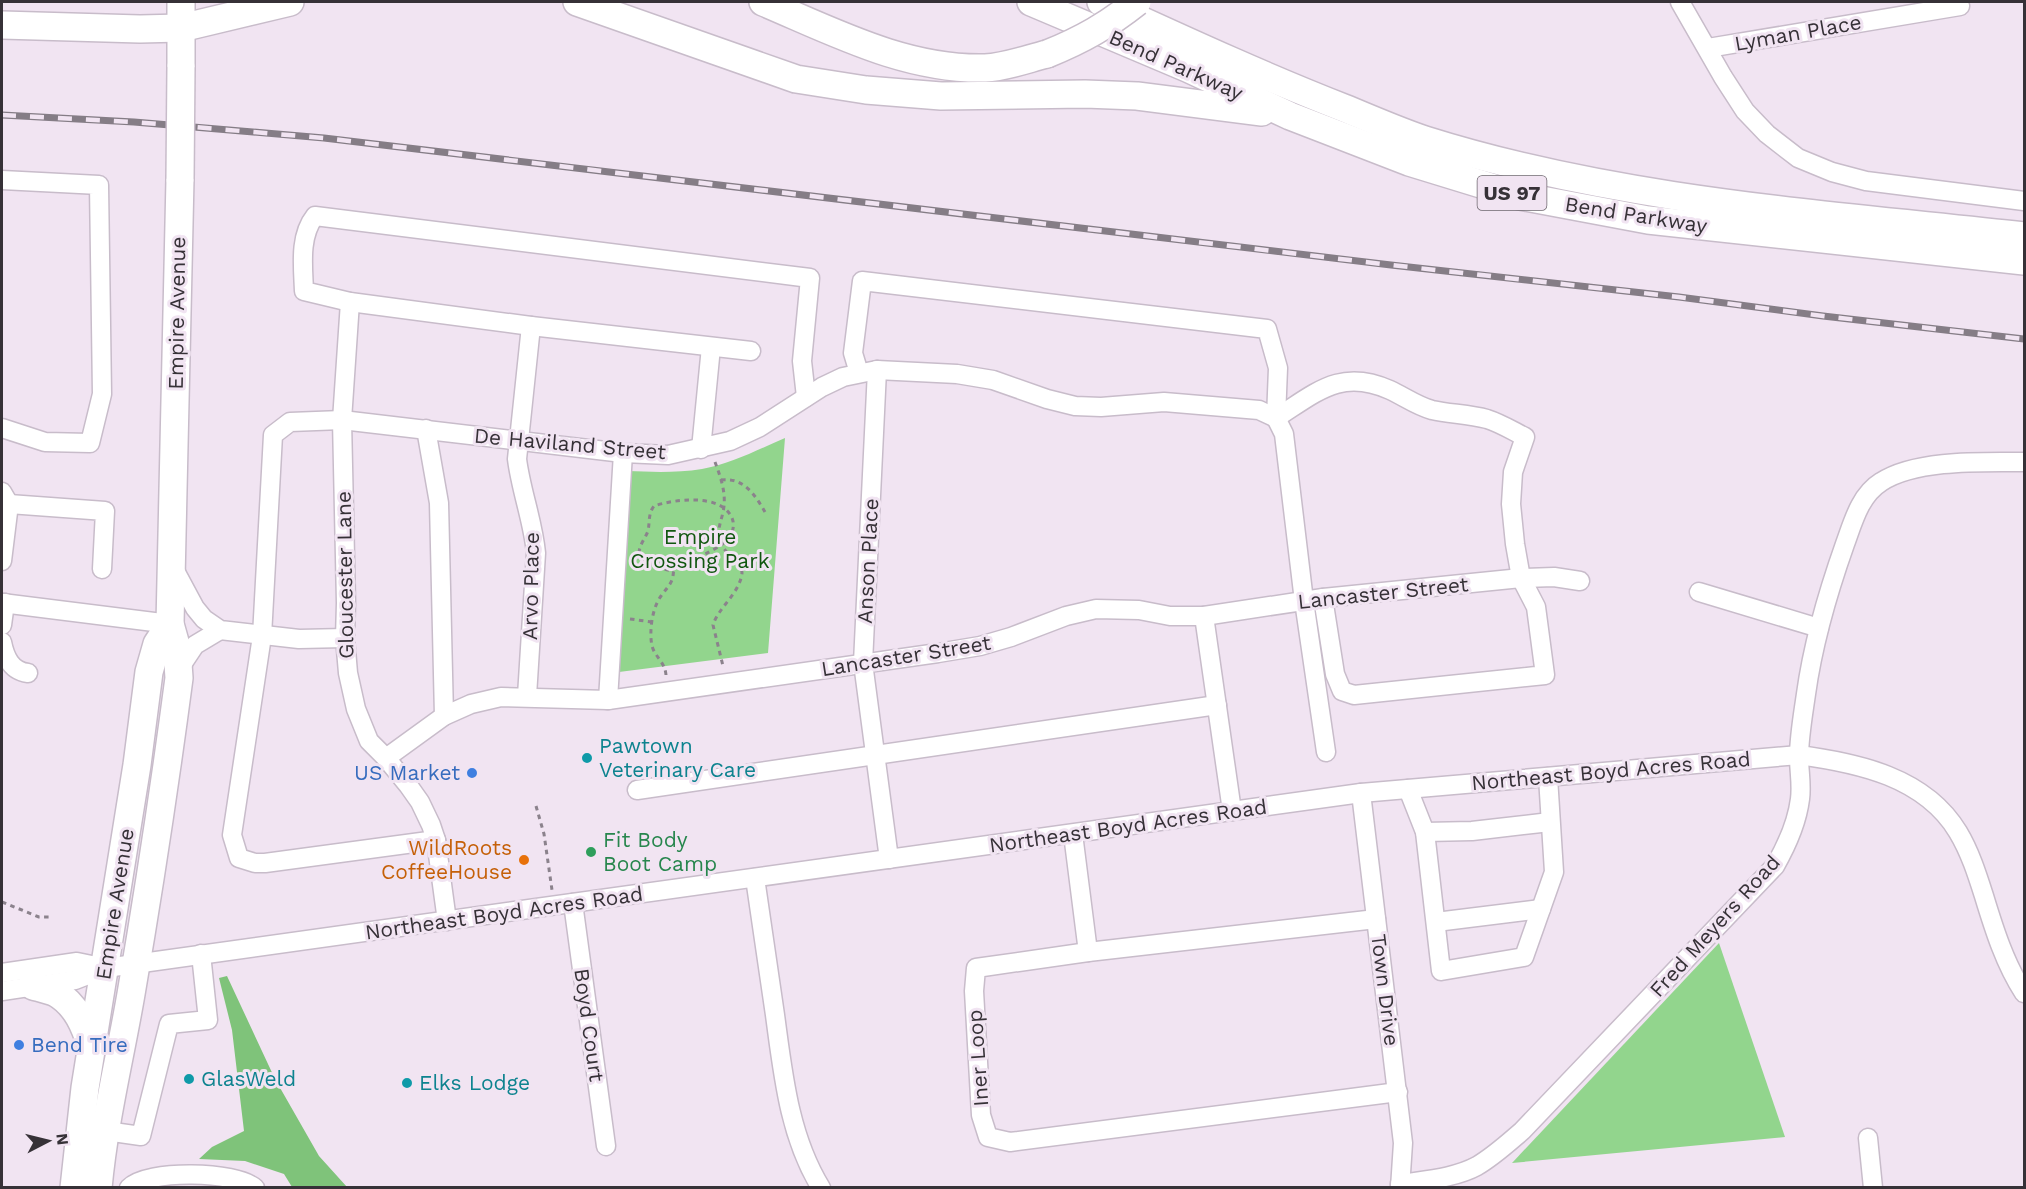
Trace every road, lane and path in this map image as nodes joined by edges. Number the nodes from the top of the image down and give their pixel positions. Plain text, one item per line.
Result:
1 (181, 2) edge
2 (290, 2) edge
3 (576, 2) edge
4 (763, 2) edge
5 (1031, 2) edge
6 (1101, 2) edge
7 (1137, 2) edge
8 (1680, 2) edge
9 (1960, 6) dead end
10 (2, 25) edge
11 (182, 28) junction
12 (1708, 48) junction
13 (1290, 116) junction
14 (2, 180) edge
15 (2025, 201) edge
16 (2025, 236) edge
17 (2025, 261) edge
18 (350, 302) junction
19 (531, 326) junction
20 (711, 347) junction
21 (751, 351) dead end
22 (868, 371) junction
23 (806, 397) junction
24 (1276, 418) junction
25 (342, 420) junction
26 (2, 428) edge
27 (426, 429) junction
28 (519, 441) junction
29 (705, 448) junction
30 (623, 453) junction
31 (2025, 462) edge
32 (721, 480) junction
33 (5, 498) edge
34 (724, 507) junction
35 (765, 512) dead end
36 (721, 544) junction
37 (2, 561) edge
38 (172, 565) junction
39 (102, 569) dead end
40 (674, 571) junction
41 (1521, 578) junction
42 (1580, 581) dead end
43 (1699, 592) dead end
44 (1323, 598) junction
45 (1304, 601) junction
46 (3, 603) edge
47 (1204, 616) junction
48 (612, 618) junction
49 (652, 622) junction
50 (170, 624) junction
51 (2, 625) edge
52 (1820, 628) junction
53 (220, 630) junction
54 (262, 636) junction
55 (345, 638) junction
56 (2, 642) edge
57 (863, 663) junction
58 (179, 669) junction
59 (28, 673) dead end
60 (725, 683) junction
61 (668, 692) junction
62 (527, 696) junction
63 (608, 700) junction
64 (1217, 705) junction
65 (444, 716) junction
66 (1326, 752) dead end
67 (875, 755) junction
68 (1799, 755) junction
69 (386, 758) junction
70 (1548, 777) junction
71 (1408, 789) junction
72 (637, 790) dead end
73 (1361, 793) junction
74 (536, 806) dead end
75 (1232, 811) junction
76 (1550, 822) junction
77 (1425, 832) junction
78 (1073, 834) junction
79 (436, 840) junction
80 (890, 859) junction
81 (755, 878) junction
82 (552, 885) dead end
83 (2, 902) edge
84 (573, 903) junction
85 (1541, 909) junction
86 (49, 917) dead end
87 (1376, 918) junction
88 (447, 921) junction
89 (1436, 922) junction
90 (1088, 952) junction
91 (201, 954) junction
92 (136, 964) junction
93 (106, 968) junction
94 (2, 973) edge
95 (33, 986) junction
96 (2, 991) edge
97 (2025, 993) edge
98 (92, 1049) junction
99 (1398, 1092) junction
100 (106, 1131) junction
101 (1868, 1138) dead end
102 (606, 1146) dead end
103 (1400, 1186) edge
104 (74, 1188) edge
105 (98, 1188) edge
106 (129, 1188) edge
107 (255, 1188) edge
108 (820, 1188) edge
109 (1873, 1188) edge

1 - 11 highway, Empire Avenue
2 - 11 highway
3 - 13 highway
4 - 7 highway, bridge
5 - 13 highway, Bend Parkway / US 97
6 - 16 highway, Bend Parkway / US 97
8 - 12 street
9 - 12 street, Lyman Place
10 - 11 highway
11 - 38 highway, Empire Avenue, bridge
12 - 15 street
13 - 17 highway, Bend Parkway / US 97
14 - 26 street
18 - 19 street
18 - 23 street
18 - 25 street, Gloucester Lane
19 - 20 street
19 - 28 street, Arvo Place
20 - 21 street
20 - 29 street
22 - 23 street, De Haviland Street
22 - 24 street, De Haviland Street
22 - 24 street, Anson Place
22 - 57 street, Anson Place
23 - 29 street, De Haviland Street
24 - 41 street
24 - 45 street
25 - 27 street, De Haviland Street
25 - 54 street, De Haviland Street
25 - 55 street, Gloucester Lane
27 - 28 street, De Haviland Street
27 - 65 street
28 - 30 street, De Haviland Street
28 - 62 street, Arvo Place
29 - 30 street, De Haviland Street
29 - 32 path
30 - 48 street
31 - 52 street, Fred Meyers Road
32 - 34 path
32 - 35 path
33 - 37 street
33 - 39 street
34 - 36 path
34 - 36 path
34 - 40 path
36 - 40 path
36 - 60 path
38 - 50 highway, Empire Avenue
38 - 53 street
40 - 49 path
41 - 42 street, Lancaster Street
41 - 44 street, Lancaster Street
41 - 44 street
43 - 52 street
44 - 45 street, Lancaster Street
45 - 47 street, Lancaster Street
45 - 66 street
46 - 50 street
46 - 51 street
47 - 57 street, Lancaster Street
47 - 64 street
48 - 49 path
48 - 63 street
49 - 61 path
50 - 58 highway, Empire Avenue
50 - 93 highway, Empire Avenue
52 - 68 street, Fred Meyers Road
53 - 54 street
53 - 58 street
54 - 55 street
54 - 79 street, De Haviland Street
55 - 69 street, Gloucester Lane
56 - 59 street
57 - 60 street, Lancaster Street
57 - 67 street, Anson Place
58 - 92 highway, Empire Avenue
60 - 61 street, Lancaster Street
61 - 63 street, Lancaster Street
62 - 63 street, Lancaster Street
62 - 65 street, Lancaster Street
64 - 67 street
64 - 75 street
65 - 69 street, Lancaster Street
67 - 72 street
67 - 80 street, Anson Place
68 - 70 street, Northeast Boyd Acres Road
68 - 97 street, Northeast Boyd Acres Road
68 - 103 street, Fred Meyers Road
69 - 79 street, Gloucester Lane
70 - 71 street, Northeast Boyd Acres Road
70 - 76 street
71 - 73 street, Northeast Boyd Acres Road
71 - 77 street
73 - 75 street, Northeast Boyd Acres Road
73 - 87 street, Town Drive
74 - 82 path
75 - 78 street, Northeast Boyd Acres Road
76 - 77 street
76 - 85 street
77 - 89 street
78 - 80 street, Northeast Boyd Acres Road
78 - 90 street
79 - 88 street, Gloucester Lane
80 - 81 street, Northeast Boyd Acres Road
81 - 84 street, Northeast Boyd Acres Road
81 - 108 street
83 - 86 path
84 - 88 street, Northeast Boyd Acres Road
84 - 102 street, Boyd Court
85 - 89 street
85 - 89 street
87 - 90 street, Iner Loop
87 - 99 street, Town Drive
88 - 91 street, Northeast Boyd Acres Road
90 - 99 street, Iner Loop
91 - 92 street, Northeast Boyd Acres Road
91 - 100 street
92 - 93 street, Northeast Boyd Acres Road
92 - 100 highway, Empire Avenue
93 - 94 street, Northeast Boyd Acres Road
93 - 95 street, Northeast Boyd Acres Road
93 - 98 highway, Empire Avenue
95 - 96 street, Northeast Boyd Acres Road
95 - 98 highway
98 - 104 highway, Empire Avenue
99 - 103 street, Town Drive
100 - 105 highway, Empire Avenue
101 - 109 street
106 - 107 street

